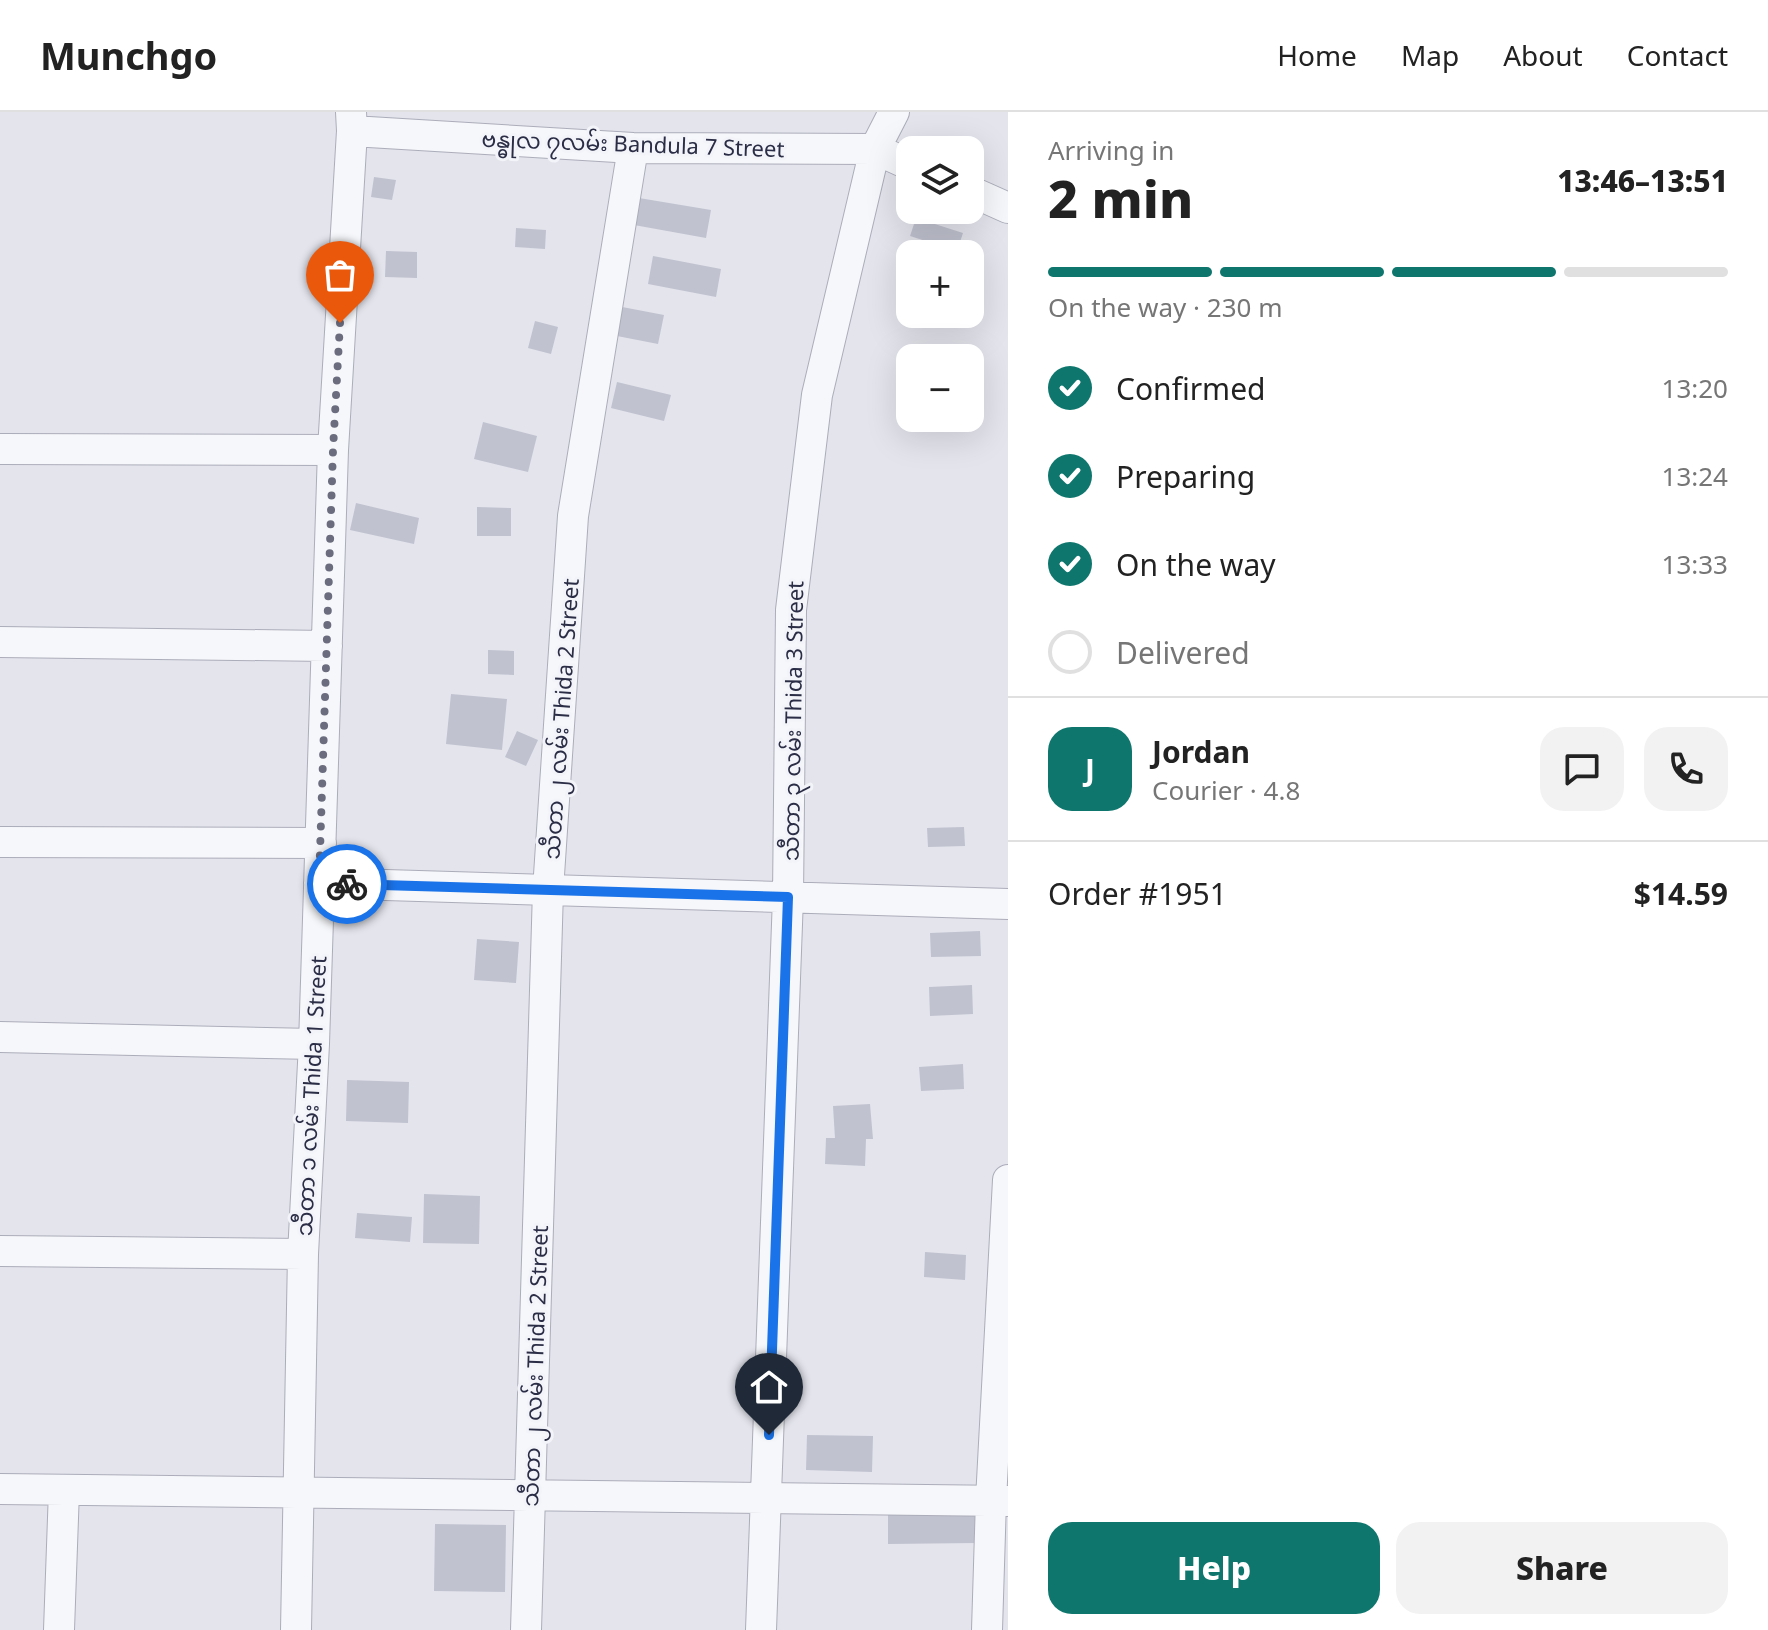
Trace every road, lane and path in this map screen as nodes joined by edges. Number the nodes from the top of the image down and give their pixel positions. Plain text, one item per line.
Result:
1 (894, 112) edge
2 (352, 122) edge
3 (633, 148) junction
4 (875, 149) junction
5 (896, 159) edge
6 (984, 197) edge
7 (1008, 208) edge
8 (0, 449) edge
9 (333, 450) junction
10 (0, 642) edge
11 (327, 646) junction
12 (0, 842) edge
13 (321, 843) junction
14 (319, 883) junction
15 (548, 890) junction
16 (788, 897) junction
17 (1008, 904) edge
18 (0, 1037) edge
19 (314, 1044) junction
20 (1008, 1180) edge
21 (0, 1251) edge
22 (303, 1254) junction
23 (0, 1489) edge
24 (64, 1490) junction
25 (298, 1493) junction
26 (530, 1495) junction
27 (767, 1498) junction
28 (1000, 1500) edge
29 (59, 1630) edge
30 (296, 1630) edge
31 (526, 1630) edge
32 (761, 1630) edge
33 (987, 1630) edge

1 - 4 street, သီတာ ၃ လမ်း Thida 3 Street
2 - 3 street, ဗန္ဓုလ ၇လမ်း Bandula 7 Street
2 - 9 street, သီတာ ၁ လမ်း Thida 1 Street
3 - 4 street, ဗန္ဓုလ ၇လမ်း Bandula 7 Street
3 - 15 street, သီတာ ၂ လမ်း Thida 2 Street
4 - 5 street, ဗန္ဓုလ ၇လမ်း Bandula 7 Street
4 - 16 street, သီတာ ၃ လမ်း Thida 3 Street
6 - 7 street
8 - 9 street
9 - 11 street, သီတာ ၁ လမ်း Thida 1 Street
10 - 11 street
11 - 13 street, သီတာ ၁ လမ်း Thida 1 Street
12 - 13 street
13 - 14 street, သီတာ ၁ လမ်း Thida 1 Street
14 - 15 street
14 - 19 street, သီတာ ၁ လမ်း Thida 1 Street
15 - 16 street
15 - 26 street, သီတာ ၂ လမ်း Thida 2 Street
16 - 17 street
16 - 27 street, သီတာ ၃ လမ်း Thida 3 Street
18 - 19 street
19 - 22 street, သီတာ ၁ လမ်း Thida 1 Street
20 - 28 street
21 - 22 street
22 - 25 street, သီတာ ၁ လမ်း Thida 1 Street
23 - 24 street
24 - 25 street
24 - 29 street
25 - 26 street
25 - 30 street, သီတာ ၁ လမ်း Thida 1 Street
26 - 27 street
26 - 31 street, သီတာ ၂ လမ်း Thida 2 Street
27 - 28 street
27 - 32 street, သီတာ ၃ လမ်း Thida 3 Street
28 - 33 street

